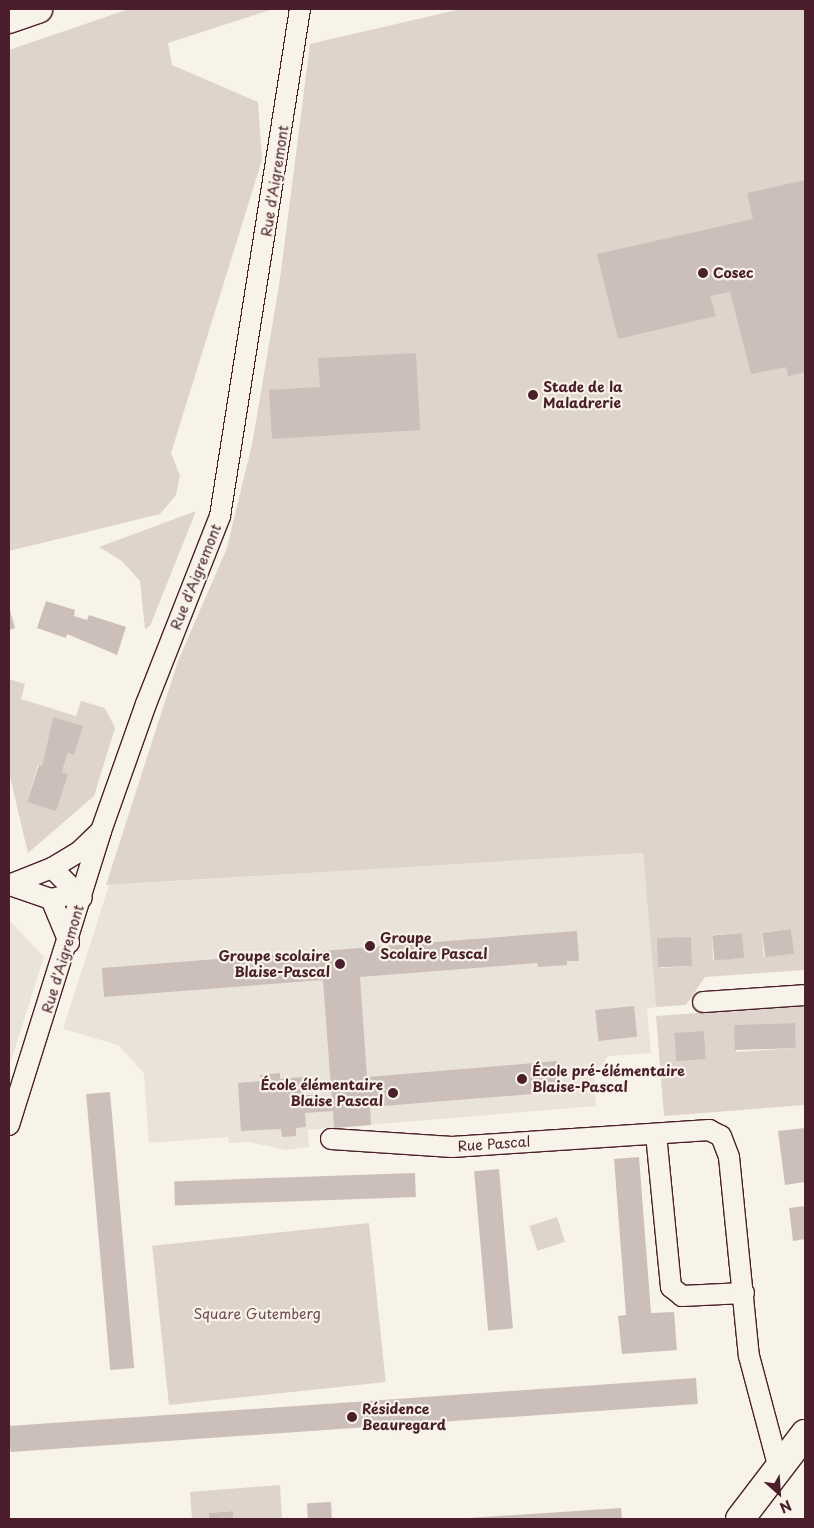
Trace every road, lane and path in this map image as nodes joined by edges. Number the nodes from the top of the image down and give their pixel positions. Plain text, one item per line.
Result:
1 (38, 9) edge
2 (300, 9) edge
3 (9, 19) edge
4 (101, 831) junction
5 (52, 868) junction
6 (9, 885) edge
7 (79, 895) junction
8 (51, 899) junction
9 (69, 942) junction
10 (805, 994) edge
11 (703, 1002) dead end
12 (9, 1125) edge
13 (656, 1134) junction
14 (331, 1139) dead end
15 (744, 1293) junction
16 (805, 1434) edge
17 (779, 1469) junction
18 (740, 1519) edge

1 - 3 main road
2 - 4 street, Rue d'Aigremont
4 - 5 street
4 - 7 street, Rue d'Aigremont
5 - 6 street
5 - 7 street
6 - 8 street
7 - 8 street
7 - 9 street, Rue d'Aigremont
8 - 9 street
9 - 12 street, Rue d'Aigremont
10 - 11 street
13 - 14 street, Rue Pascal
13 - 15 street, Rue Pascal
13 - 15 street
15 - 17 street, Rue Pascal
16 - 17 main road
17 - 18 main road

